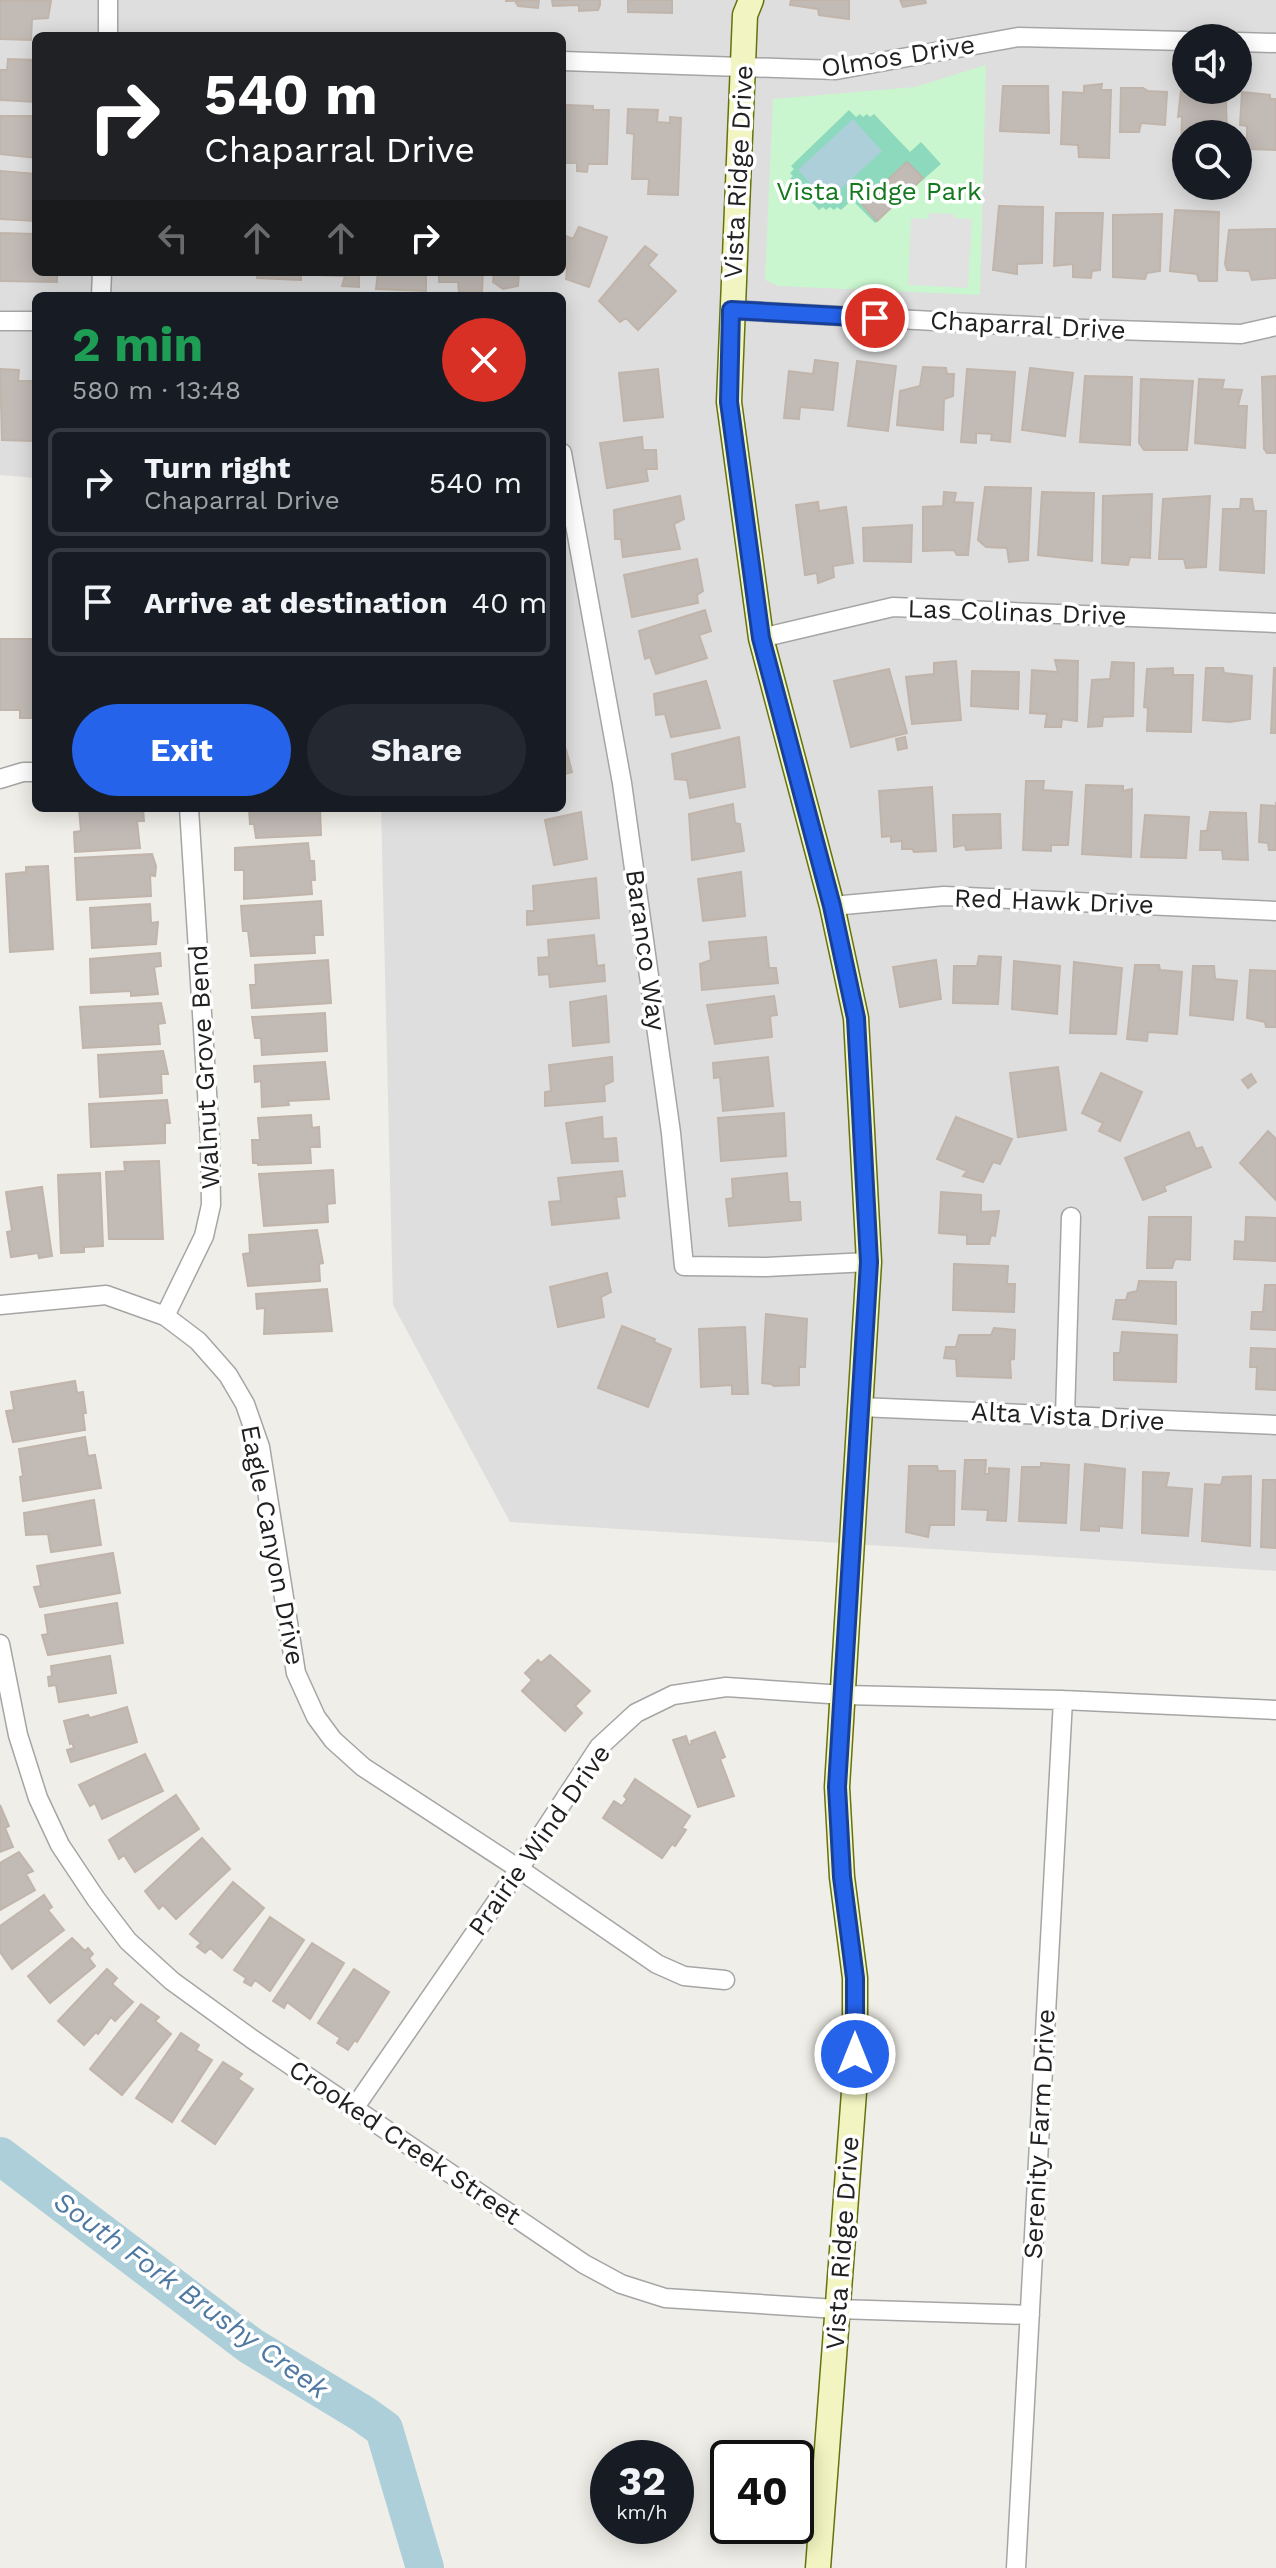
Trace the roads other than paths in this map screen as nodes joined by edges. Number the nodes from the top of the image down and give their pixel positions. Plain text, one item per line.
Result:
1 (108, 0) edge
2 (745, 5) edge
3 (108, 32) edge
4 (1172, 41) edge
5 (1252, 42) edge
6 (1276, 43) edge
7 (566, 61) edge
8 (743, 68) junction
9 (731, 310) junction
10 (0, 321) edge
11 (32, 321) edge
12 (1276, 326) edge
13 (566, 475) edge
14 (1276, 623) edge
15 (761, 638) junction
16 (32, 772) edge
17 (0, 779) edge
18 (189, 812) edge
19 (832, 906) junction
20 (1276, 911) edge
21 (1071, 1217) dead end
22 (869, 1262) junction
23 (0, 1305) edge
24 (165, 1316) junction
25 (860, 1407) junction
26 (1065, 1416) junction
27 (1276, 1425) edge
28 (0, 1644) edge
29 (844, 1695) junction
30 (1063, 1700) junction
31 (1276, 1710) edge
32 (519, 1869) junction
33 (725, 1980) dead end
34 (355, 2107) junction
35 (837, 2309) junction
36 (1030, 2315) junction
37 (818, 2568) edge
38 (1016, 2568) edge

1 - 3 street
2 - 8 street, Vista Ridge Drive
4 - 8 street, Olmos Drive
5 - 6 street
7 - 8 street, Olmos Drive
8 - 9 street, Vista Ridge Drive
9 - 12 street, Chaparral Drive
9 - 15 street, Vista Ridge Drive
10 - 11 street
13 - 22 street, Baranco Way
14 - 15 street, Las Colinas Drive
15 - 19 street, Vista Ridge Drive
16 - 17 street
18 - 24 street, Walnut Grove Bend
19 - 20 street, Red Hawk Drive
19 - 22 street, Vista Ridge Drive
21 - 26 street
22 - 25 street, Vista Ridge Drive
23 - 24 street, Eagle Canyon Drive
24 - 32 street, Eagle Canyon Drive
25 - 26 street, Alta Vista Drive
25 - 29 street, Vista Ridge Drive
26 - 27 street, Alta Vista Drive
28 - 34 street, Crooked Creek Street
29 - 30 street, Prairie Wind Drive
29 - 32 street, Prairie Wind Drive
29 - 35 street, Vista Ridge Drive
30 - 31 street, Prairie Wind Drive
30 - 36 street, Serenity Farm Drive
32 - 33 street, Eagle Canyon Drive
32 - 34 street, Prairie Wind Drive
34 - 35 street, Crooked Creek Street
35 - 36 street, Crooked Creek Street
35 - 37 street, Vista Ridge Drive
36 - 38 street, Serenity Farm Drive

